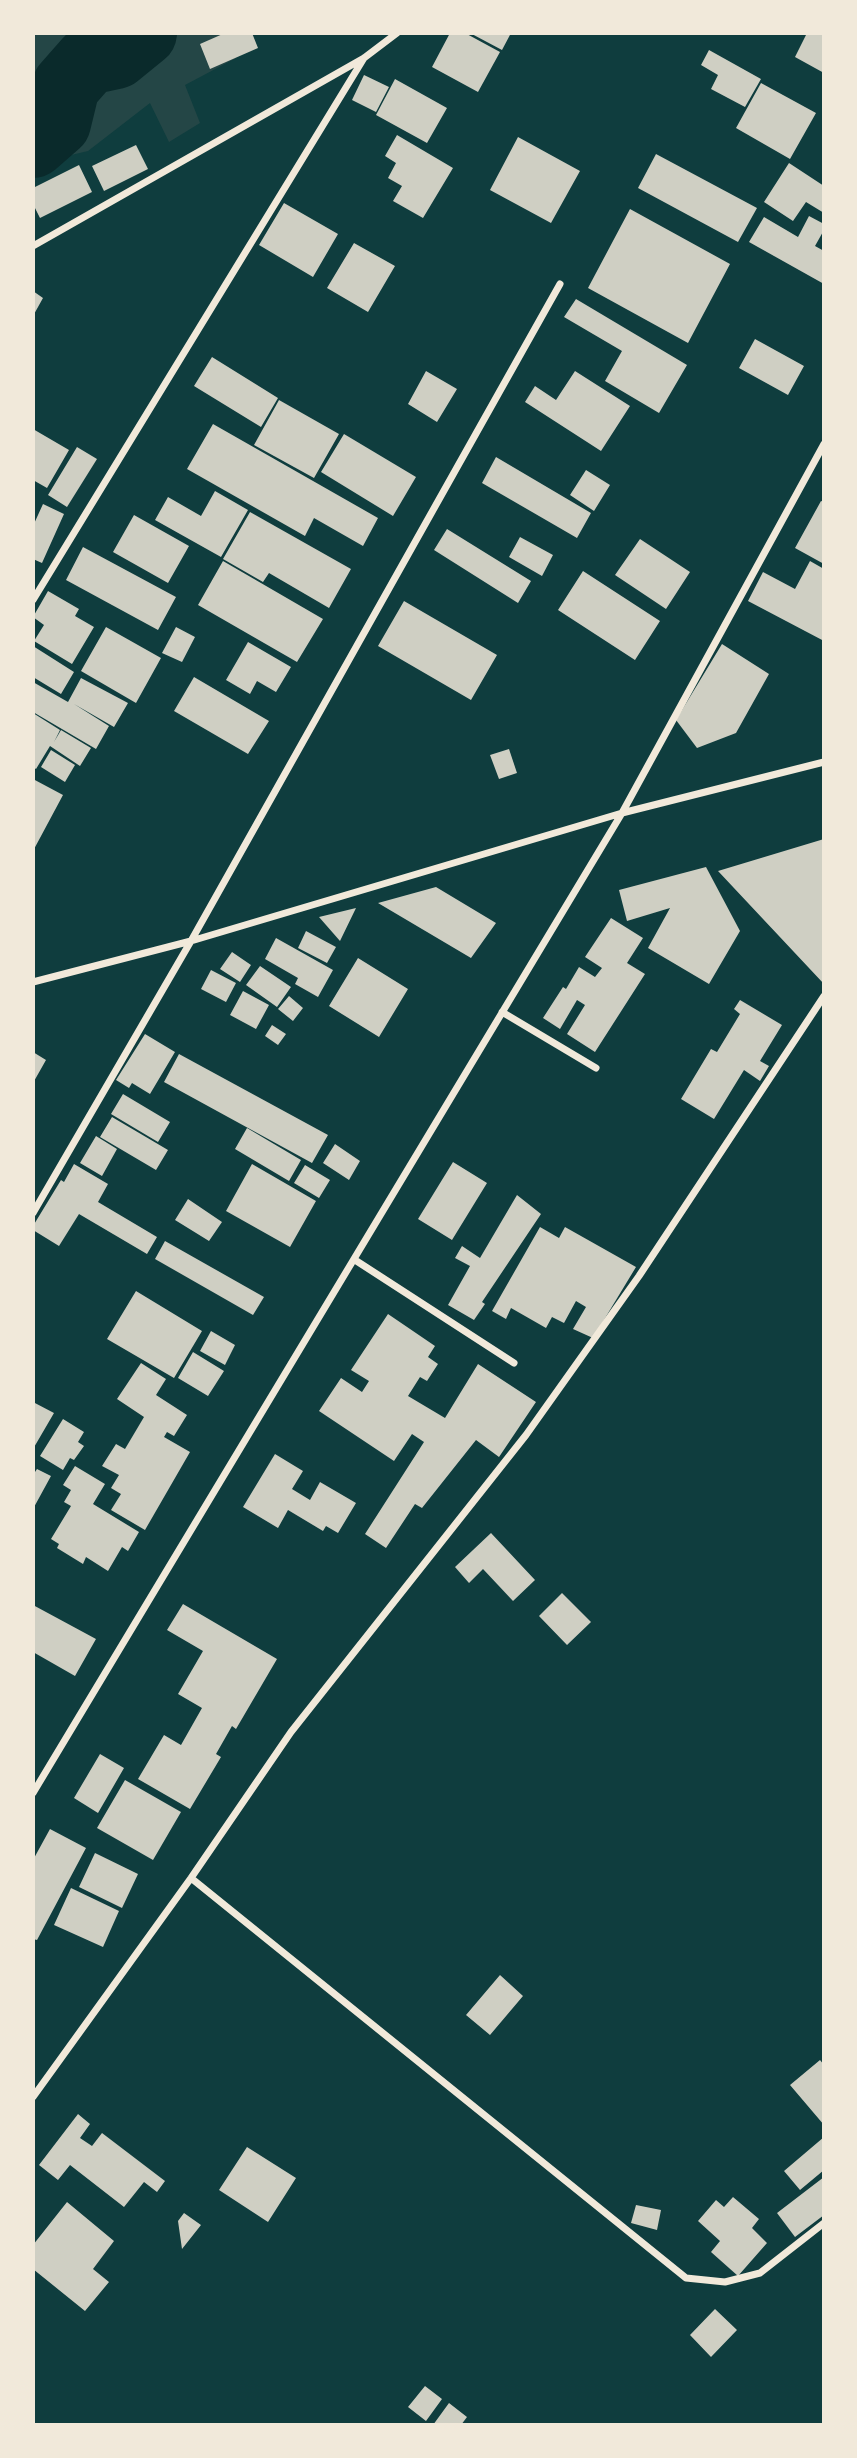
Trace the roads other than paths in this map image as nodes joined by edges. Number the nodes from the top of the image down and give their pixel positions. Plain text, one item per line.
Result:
1 (397, 33) edge
2 (364, 58) junction
3 (33, 246) edge
4 (560, 284) dead end
5 (824, 444) edge
6 (33, 600) edge
7 (824, 762) edge
8 (622, 814) junction
9 (191, 942) junction
10 (33, 982) edge
11 (824, 996) edge
12 (502, 1012) junction
13 (596, 1068) dead end
14 (33, 1213) edge
15 (355, 1260) junction
16 (514, 1363) dead end
17 (33, 1793) edge
18 (191, 1878) junction
19 (33, 2097) edge
20 (824, 2223) edge

1 - 2 street
2 - 3 street
2 - 6 street
4 - 9 street
5 - 8 street
7 - 8 street
8 - 9 street
8 - 12 street
9 - 10 street
9 - 14 street
11 - 18 street
12 - 13 street
12 - 15 street
15 - 16 street
15 - 17 street
18 - 19 street
18 - 20 street

